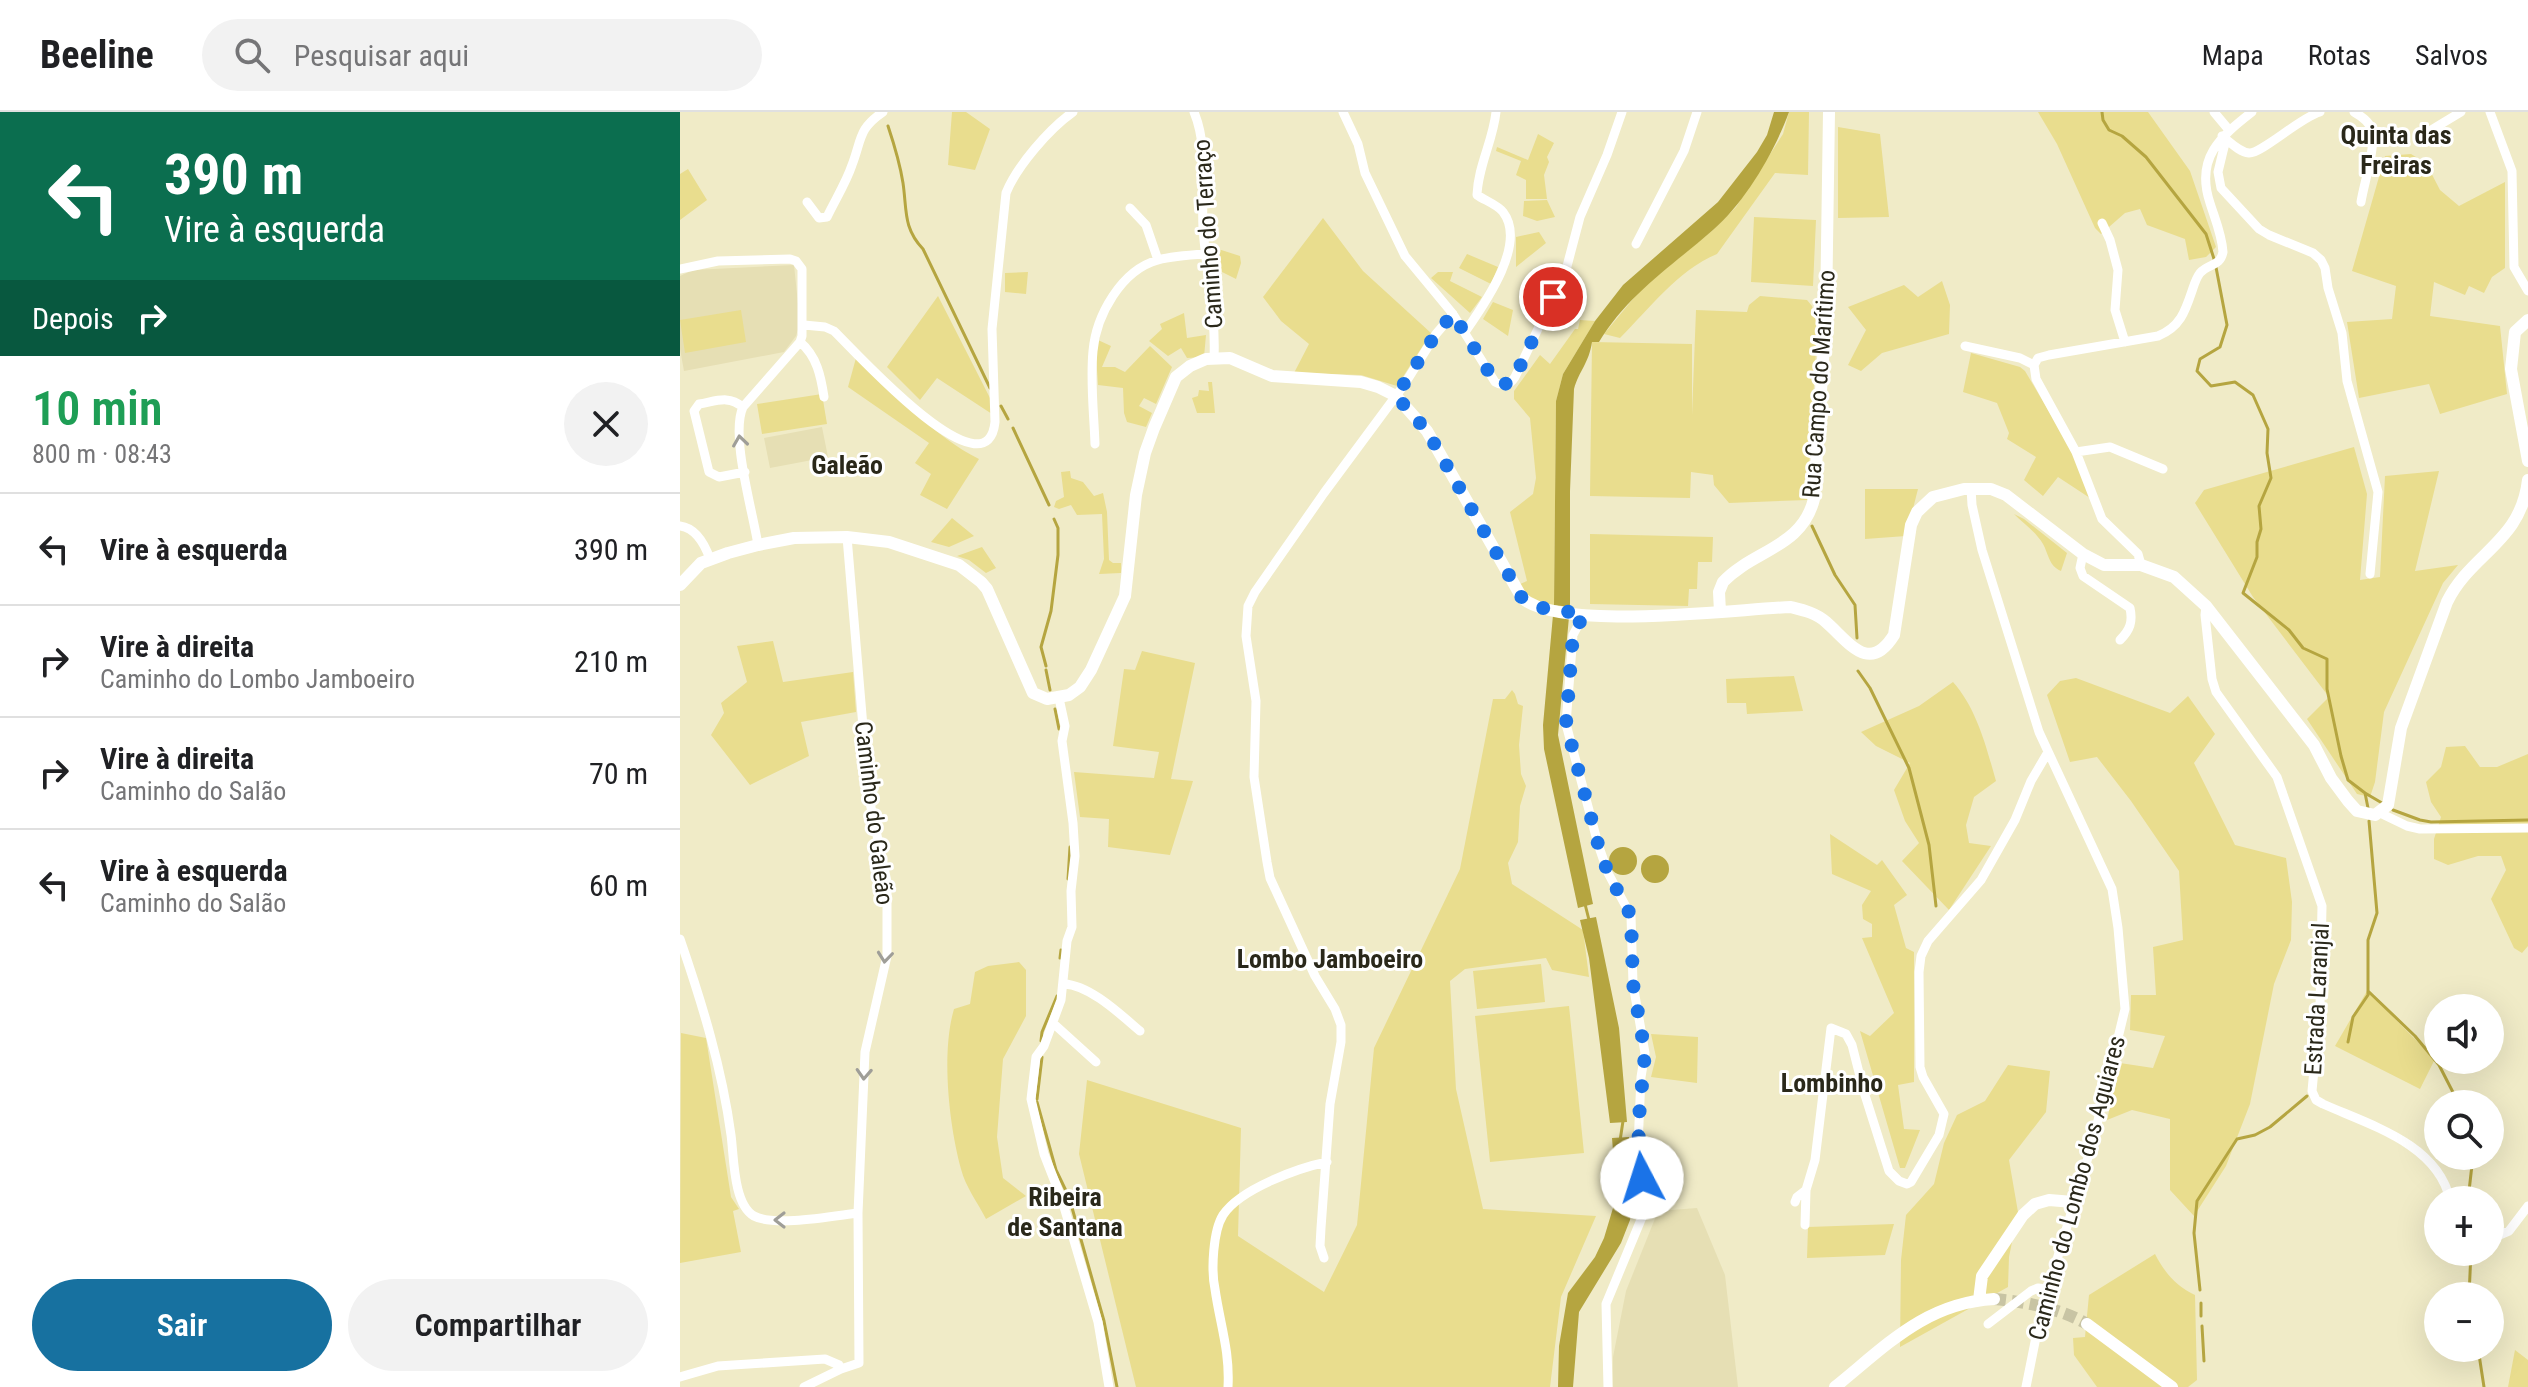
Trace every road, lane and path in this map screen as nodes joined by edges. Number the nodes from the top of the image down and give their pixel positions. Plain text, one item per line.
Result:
1 (860, 112) edge
2 (883, 112) edge
3 (1073, 112) edge
4 (1194, 112) edge
5 (1343, 112) edge
6 (1496, 112) edge
7 (1622, 112) edge
8 (1697, 112) edge
9 (1829, 112) edge
10 (2214, 112) edge
11 (2252, 112) edge
12 (2320, 112) edge
13 (2354, 112) edge
14 (2461, 112) edge
15 (2490, 112) edge
16 (869, 120) junction
17 (2226, 135) junction
18 (2418, 138) dead end
19 (807, 202) dead end
20 (2361, 202) dead end
21 (1130, 208) dead end
22 (2102, 223) dead end
23 (1636, 244) dead end
24 (1207, 254) junction
25 (1158, 260) junction
26 (680, 269) edge
27 (2528, 291) edge
28 (1453, 314) junction
29 (2528, 320) edge
30 (804, 325) junction
31 (1465, 332) junction
32 (800, 342) junction
33 (2125, 342) junction
34 (1965, 346) dead end
35 (1214, 358) junction
36 (2037, 361) junction
37 (1396, 396) junction
38 (824, 397) dead end
39 (743, 407) junction
40 (1095, 444) dead end
41 (2076, 452) junction
42 (2528, 461) edge
43 (2163, 469) dead end
44 (745, 472) junction
45 (2528, 480) edge
46 (1971, 488) junction
47 (680, 526) edge
48 (847, 537) junction
49 (758, 545) junction
50 (2083, 554) junction
51 (710, 559) junction
52 (2141, 565) junction
53 (2370, 574) dead end
54 (680, 585) edge
55 (2206, 606) junction
56 (1720, 612) junction
57 (1584, 614) junction
58 (2120, 640) dead end
59 (1053, 699) junction
60 (2048, 752) junction
61 (2380, 813) junction
62 (2528, 828) edge
63 (680, 939) edge
64 (682, 953) edge
65 (1064, 984) junction
66 (1054, 1024) junction
67 (1140, 1031) dead end
68 (1096, 1062) dead end
69 (1327, 1162) junction
70 (2446, 1186) edge
71 (1806, 1190) junction
72 (1795, 1202) dead end
73 (2073, 1202) junction
74 (2528, 1206) edge
75 (858, 1213) junction
76 (1805, 1225) dead end
77 (2504, 1233) edge
78 (1324, 1258) dead end
79 (2047, 1289) junction
80 (1994, 1299) tunnel mouth
81 (1979, 1300) junction
82 (1988, 1324) dead end
83 (2087, 1324) tunnel mouth
84 (841, 1369) junction
85 (680, 1377) edge
86 (804, 1387) edge
87 (1109, 1387) edge
88 (1228, 1387) edge
89 (1608, 1387) edge
90 (1835, 1387) edge
91 (2026, 1387) edge
92 (2172, 1387) edge

1 - 16 street
2 - 16 street
3 - 30 street
4 - 24 street, Caminho do Terraço
5 - 28 street
6 - 31 street
7 - 31 street
8 - 23 street
9 - 56 main road, Rua Campo do Marítimo
10 - 17 street
11 - 17 street
12 - 17 street
13 - 20 street
14 - 18 street
15 - 27 street
16 - 19 street
17 - 33 street
17 - 53 street
21 - 25 street
22 - 33 street
24 - 25 street
24 - 35 street, Caminho do Terraço
25 - 40 street
26 - 30 street
28 - 31 street
28 - 37 street
29 - 42 main road
30 - 32 street
32 - 38 street
32 - 39 street
33 - 36 street
34 - 36 street
35 - 37 main road
35 - 59 main road
36 - 41 street
37 - 57 main road
37 - 69 street
44 -> 39 street
39 - 44 street
41 - 43 street
41 - 52 street
44 - 49 street
45 - 61 main road
46 - 50 main road
46 - 56 main road
46 - 60 street, Caminho do Lombo dos Aguiares
47 - 51 street
48 - 49 main road
48 - 59 main road
48 -> 75 street, Caminho do Galeão
49 - 51 main road
50 - 52 main road
50 - 58 street
51 - 54 main road
52 - 55 main road
55 - 61 main road
55 - 70 street, Estrada Laranjal
56 - 57 main road
57 - 89 street
59 - 65 street
60 - 71 street
60 - 73 street, Caminho do Lombo dos Aguiares
61 - 62 street
63 - 64 street
75 -> 64 street
65 - 66 street
65 - 67 street
66 - 68 street
66 - 87 street
69 - 78 street
69 - 88 street
71 - 72 street
71 - 76 street
73 - 79 street, Caminho do Lombo dos Aguiares
73 - 81 main road
74 - 77 street
75 - 84 street, Caminho do Galeão
79 - 82 street
79 - 91 street, Caminho do Lombo dos Aguiares
80 - 81 main road
81 - 90 main road
83 - 92 main road
84 - 85 street
84 - 86 street

